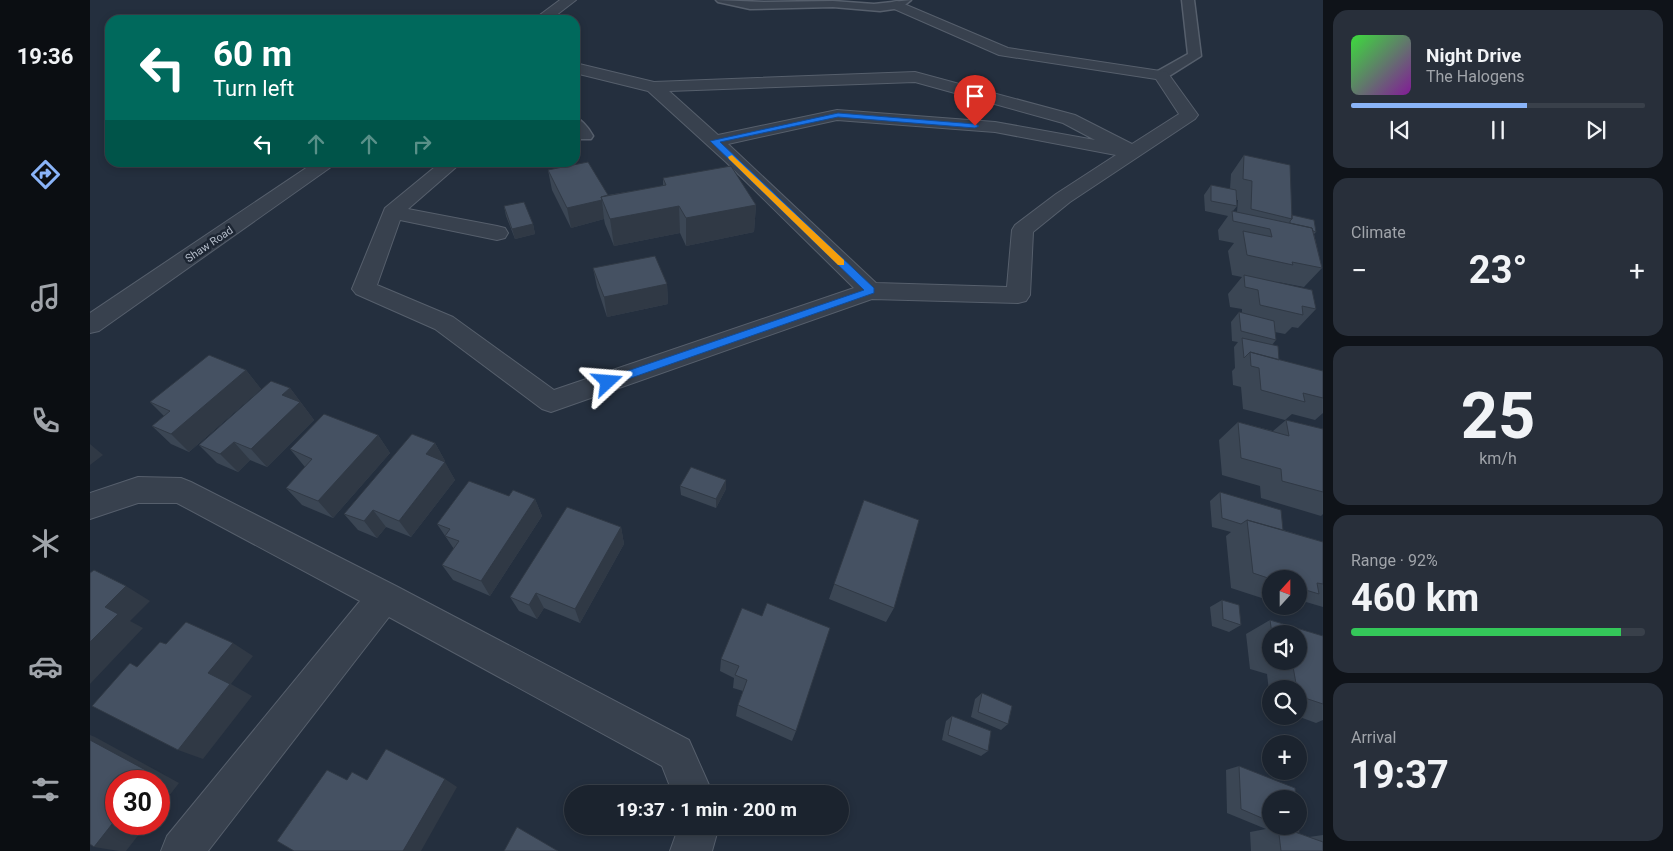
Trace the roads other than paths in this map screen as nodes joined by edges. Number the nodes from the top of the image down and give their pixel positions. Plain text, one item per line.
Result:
1 (569, 0) edge
2 (722, 0) edge
3 (1188, 0) edge
4 (901, 3) edge
5 (547, 15) edge
6 (580, 69) edge
7 (1161, 75) junction
8 (654, 87) junction
9 (580, 128) edge
10 (586, 136) dead end
11 (714, 141) junction
12 (1133, 152) junction
13 (322, 167) edge
14 (447, 167) edge
15 (392, 212) junction
16 (497, 233) dead end
17 (870, 291) junction
18 (90, 325) edge
19 (90, 506) edge
20 (384, 597) junction
21 (689, 785) edge
22 (695, 835) edge
23 (182, 851) edge
24 (691, 851) edge

1 - 5 street
2 - 4 lane
3 - 7 lane
4 - 7 street
6 - 8 street
7 - 12 street
8 - 11 street
8 - 12 street
9 - 10 lane
11 - 12 street
11 - 17 street
12 - 17 street
13 - 18 street, Shaw Road
14 - 15 street
15 - 16 street
15 - 17 street
19 - 20 street
20 - 21 street
20 - 23 street
22 - 24 street

